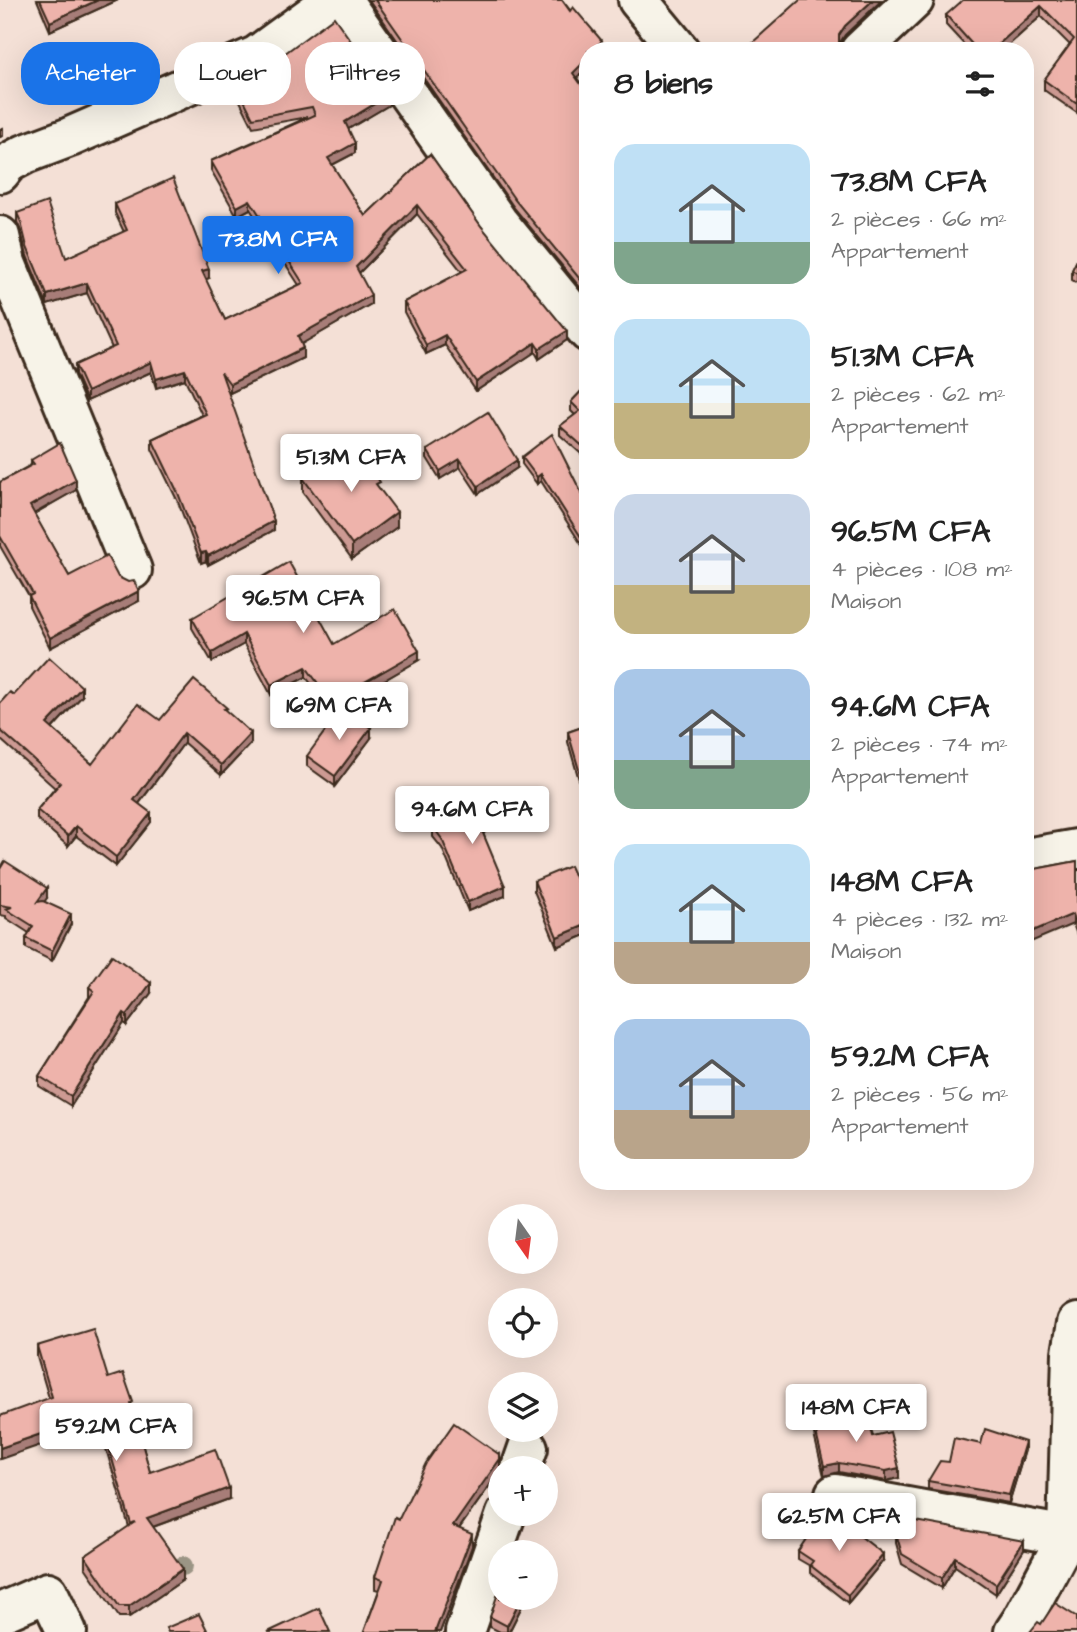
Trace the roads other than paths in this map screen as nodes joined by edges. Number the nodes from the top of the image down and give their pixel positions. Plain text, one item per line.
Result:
1 (333, 0) edge
2 (342, 0) edge
3 (638, 0) edge
4 (915, 0) edge
5 (673, 42) edge
6 (870, 42) edge
7 (0, 173) edge
8 (0, 236) edge
9 (579, 321) edge
10 (132, 570) dead end
11 (1077, 849) edge
12 (1034, 857) edge
13 (1077, 1323) edge
14 (1073, 1451) edge
15 (835, 1494) dead end
16 (502, 1526) edge
17 (1067, 1536) junction
18 (0, 1613) edge
19 (67, 1632) edge
20 (465, 1632) edge
21 (1014, 1632) edge

1 - 7 street
2 - 9 street
3 - 5 street
4 - 6 street
8 - 10 street
11 - 12 street
13 - 14 street
14 - 17 street
15 - 17 street
16 - 20 street
17 - 21 street
18 - 19 street

